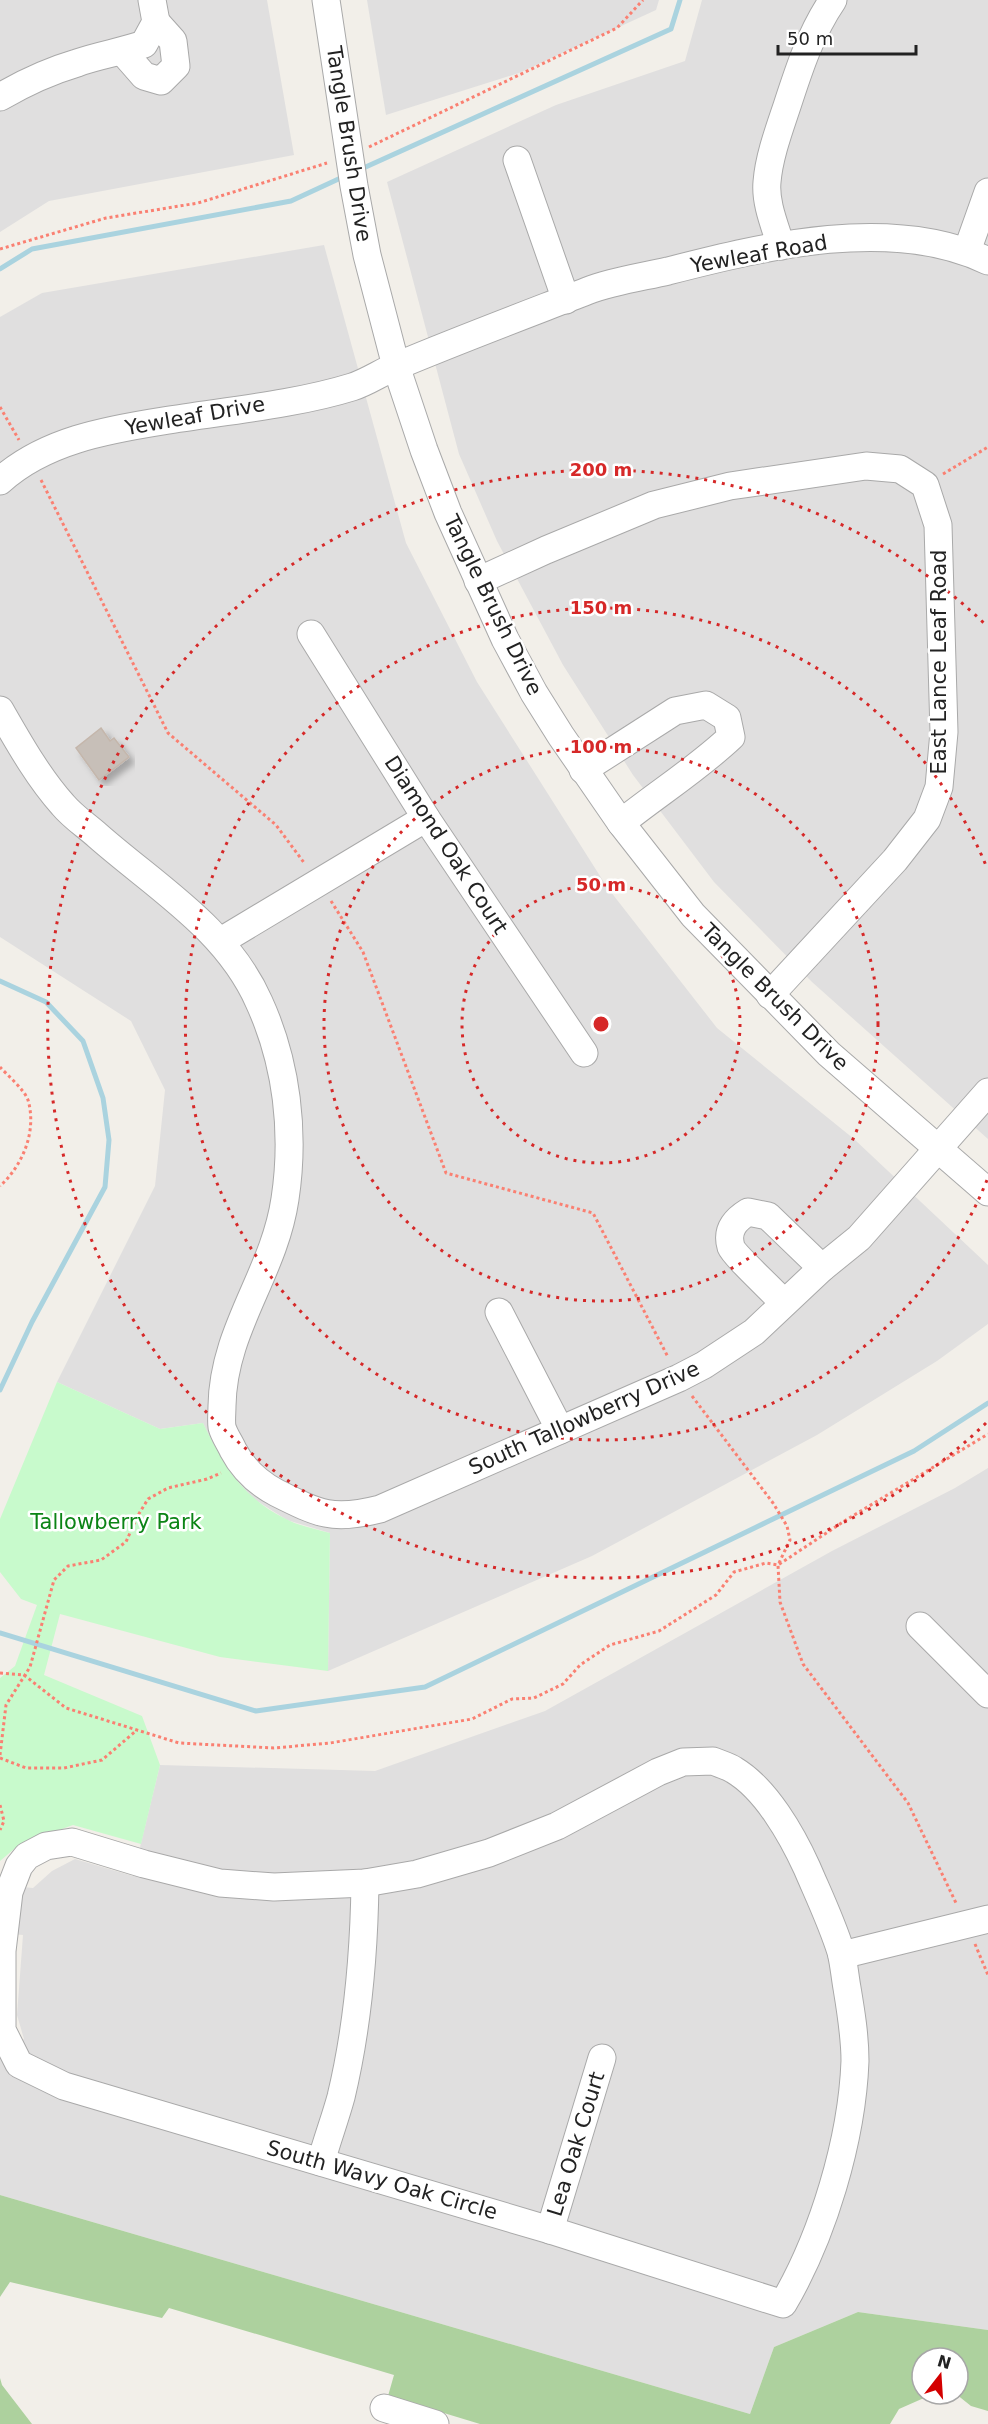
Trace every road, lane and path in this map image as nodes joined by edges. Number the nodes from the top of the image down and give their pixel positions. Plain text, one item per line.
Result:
1 (326, 0) edge
2 (833, 0) edge
3 (154, 11) edge
4 (123, 52) junction
5 (0, 97) edge
6 (517, 160) dead end
7 (988, 192) edge
8 (781, 246) junction
9 (977, 256) edge
10 (567, 300) junction
11 (396, 366) junction
12 (0, 407) edge
13 (988, 447) edge
14 (30, 458) junction
15 (0, 481) edge
16 (925, 485) junction
17 (478, 581) junction
18 (311, 634) dead end
19 (0, 710) edge
20 (583, 770) junction
21 (426, 818) junction
22 (621, 823) junction
23 (319, 882) junction
24 (221, 941) junction
25 (770, 995) junction
26 (584, 1053) dead end
27 (0, 1067) edge
28 (988, 1092) edge
29 (938, 1147) junction
30 (0, 1186) edge
31 (988, 1192) edge
32 (822, 1268) junction
33 (784, 1303) junction
34 (499, 1312) dead end
35 (679, 1378) junction
36 (560, 1430) junction
37 (988, 1434) edge
38 (242, 1464) junction
39 (778, 1565) junction
40 (920, 1626) dead end
41 (0, 1673) edge
42 (24, 1675) junction
43 (988, 1694) edge
44 (137, 1730) junction
45 (0, 1756) edge
46 (0, 1805) edge
47 (0, 1830) edge
48 (365, 1883) junction
49 (977, 1922) edge
50 (1, 1951) edge
51 (842, 1954) junction
52 (988, 1975) edge
53 (602, 2058) dead end
54 (321, 2162) junction
55 (550, 2230) junction
56 (384, 2408) dead end
57 (435, 2424) edge

1 - 11 street, Tangle Brush Drive
2 - 8 street
3 - 4 street
3 - 4 street
4 - 5 street
6 - 10 street
7 - 9 street
8 - 9 street, Yewleaf Road
8 - 10 street, Yewleaf Road
10 - 11 street, Yewleaf Road
11 - 14 street, Yewleaf Drive
11 - 17 street, Tangle Brush Drive
12 - 14 path
13 - 16 path
14 - 15 street, Yewleaf Drive
14 - 23 path
16 - 17 street
16 - 25 street, East Lance Leaf Road
17 - 20 street, Tangle Brush Drive
18 - 21 street, Diamond Oak Court
19 - 24 street, South Tallowberry Drive
20 - 22 street, Tangle Brush Drive
20 - 22 street
21 - 23 street
21 - 26 street, Diamond Oak Court
22 - 25 street, Tangle Brush Drive
23 - 24 street
23 - 35 path
24 - 38 street, South Tallowberry Drive
25 - 29 street, Tangle Brush Drive
27 - 30 path
28 - 29 street, South Tallowberry Drive
29 - 31 street, Tangle Brush Drive
29 - 32 street, South Tallowberry Drive
32 - 33 street, South Tallowberry Drive
32 - 33 street
33 - 35 street, South Tallowberry Drive
34 - 36 street
35 - 36 street, South Tallowberry Drive
35 - 39 path
36 - 38 street, South Tallowberry Drive
37 - 39 path
38 - 42 path
39 - 44 path
39 - 49 path
40 - 43 street
41 - 42 path
42 - 44 path
42 - 45 path
44 - 45 path
46 - 47 path
48 - 50 street
48 - 51 street
48 - 54 street
49 - 51 street
49 - 52 path
50 - 54 street, South Wavy Oak Circle
51 - 55 street, South Wavy Oak Circle
53 - 55 street, Lea Oak Court
54 - 55 street, South Wavy Oak Circle
56 - 57 street

